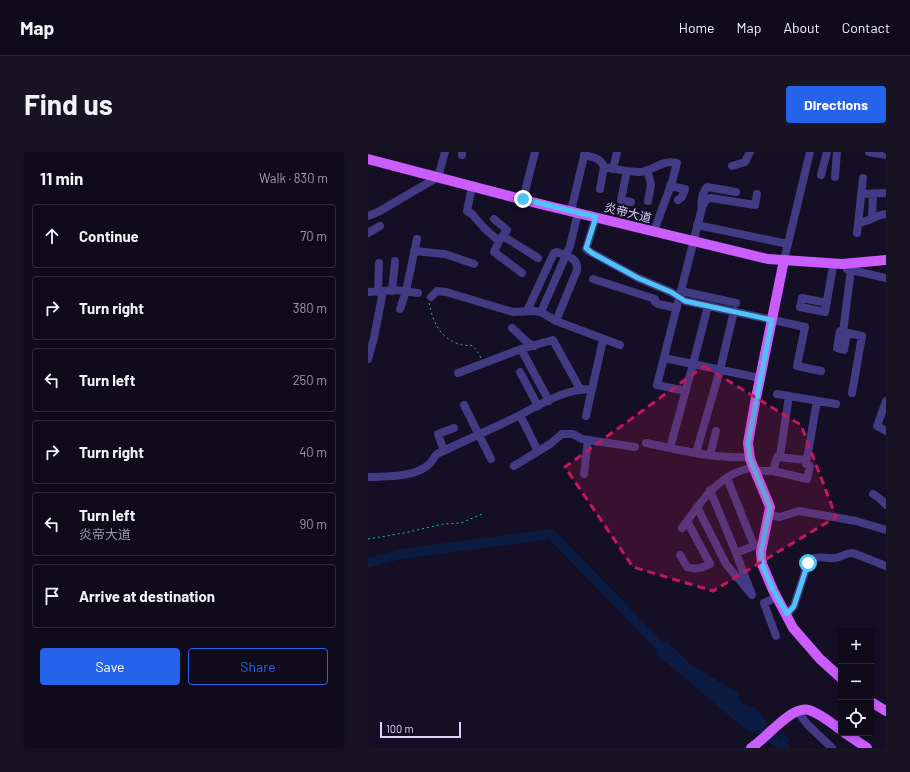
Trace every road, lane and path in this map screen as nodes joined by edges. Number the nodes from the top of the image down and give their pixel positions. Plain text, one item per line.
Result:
1 (445, 152) edge
2 (535, 152) edge
3 (602, 152) edge
4 (617, 152) edge
5 (750, 152) edge
6 (810, 152) edge
7 (827, 152) edge
8 (837, 152) edge
9 (869, 152) edge
10 (584, 154) edge
11 (886, 155) edge
12 (368, 159) edge
13 (602, 164) junction
14 (732, 166) dead end
15 (613, 169) junction
16 (647, 170) junction
17 (627, 171) junction
18 (821, 175) dead end
19 (438, 177) junction
20 (835, 177) dead end
21 (863, 178) dead end
22 (472, 186) junction
23 (670, 186) junction
24 (600, 189) dead end
25 (736, 192) dead end
26 (757, 194) dead end
27 (861, 194) junction
28 (873, 194) junction
29 (886, 194) edge
30 (523, 199) junction
31 (678, 200) dead end
32 (648, 201) dead end
33 (631, 202) dead end
34 (702, 208) junction
35 (574, 212) junction
36 (886, 214) edge
37 (368, 216) edge
38 (596, 217) junction
39 (872, 218) junction
40 (494, 219) dead end
41 (858, 223) junction
42 (697, 225) junction
43 (380, 226) dead end
44 (654, 231) junction
45 (368, 233) edge
46 (857, 233) dead end
47 (416, 238) dead end
48 (501, 238) junction
49 (693, 241) junction
50 (788, 244) junction
51 (414, 251) junction
52 (566, 256) junction
53 (538, 258) dead end
54 (784, 260) junction
55 (886, 260) edge
56 (395, 262) dead end
57 (819, 262) junction
58 (379, 263) dead end
59 (474, 264) dead end
60 (833, 266) junction
61 (851, 270) junction
62 (522, 273) dead end
63 (886, 278) edge
64 (593, 279) dead end
65 (384, 291) junction
66 (406, 291) junction
67 (368, 292) edge
68 (418, 293) dead end
69 (680, 294) junction
70 (430, 297) joint
71 (827, 303) dead end
72 (708, 306) junction
73 (734, 307) junction
74 (677, 308) junction
75 (400, 309) dead end
76 (527, 311) junction
77 (541, 312) junction
78 (772, 320) junction
79 (556, 321) junction
80 (512, 328) dead end
81 (603, 340) junction
82 (534, 346) junction
83 (620, 346) dead end
84 (521, 349) junction
85 (664, 358) junction
86 (368, 359) edge
87 (483, 363) junction
88 (694, 364) junction
89 (720, 370) junction
90 (821, 371) dead end
91 (520, 372) dead end
92 (458, 373) dead end
93 (760, 378) junction
94 (580, 389) junction
95 (591, 389) junction
96 (686, 392) junction
97 (852, 393) dead end
98 (777, 394) dead end
99 (789, 396) junction
100 (549, 401) junction
101 (817, 401) junction
102 (886, 401) edge
103 (836, 404) dead end
104 (464, 405) dead end
105 (538, 406) junction
106 (520, 415) junction
107 (586, 416) dead end
108 (454, 428) dead end
109 (716, 431) dead end
110 (886, 431) edge
111 (479, 435) junction
112 (588, 440) junction
113 (646, 443) dead end
114 (635, 447) dead end
115 (670, 448) junction
116 (444, 451) junction
117 (538, 451) junction
118 (696, 453) junction
119 (710, 455) junction
120 (780, 456) junction
121 (491, 459) dead end
122 (806, 460) junction
123 (752, 465) junction
124 (514, 466) dead end
125 (773, 471) junction
126 (584, 474) dead end
127 (368, 477) edge
128 (727, 478) junction
129 (710, 490) junction
130 (873, 494) dead end
131 (886, 505) edge
132 (697, 507) junction
133 (482, 514) dead end
134 (769, 515) junction
135 (687, 521) junction
136 (682, 528) dead end
137 (886, 530) edge
138 (368, 539) edge
139 (759, 546) junction
140 (736, 553) junction
141 (680, 555) dead end
142 (886, 566) edge
143 (777, 597) junction
144 (787, 614) junction
145 (776, 636) dead end
146 (838, 675) edge
147 (874, 704) edge
148 (797, 711) junction
149 (886, 711) edge
150 (838, 728) edge
151 (849, 736) edge
152 (753, 747) edge
153 (832, 748) edge
154 (867, 748) edge

1 - 19 street
2 - 30 street
3 - 13 street
4 - 15 street
5 - 14 street
6 - 50 street
7 - 18 street
8 - 20 street
9 - 11 street
10 - 13 street
10 - 35 street
12 - 19 main road, 炎帝大道
13 - 15 street
13 - 24 street
15 - 17 street
16 - 17 street
16 - 23 street
16 - 32 street
17 - 33 street
19 - 22 main road, 炎帝大道
19 - 37 street
21 - 27 street
22 - 30 main road, 炎帝大道
22 - 48 street
23 - 31 street
23 - 44 street
25 - 34 street
26 - 34 street
27 - 28 street
27 - 41 street
28 - 29 street
28 - 39 street
30 - 35 main road, 炎帝大道
34 - 42 street
35 - 38 main road, 炎帝大道
35 - 52 street
36 - 39 street
38 - 44 main road, 炎帝大道
38 - 69 street
39 - 41 street
40 - 48 street
41 - 46 street
42 - 49 street
42 - 50 street
43 - 45 street
44 - 49 main road, 炎帝大道
47 - 51 street
48 - 53 street
48 - 62 street
49 - 54 main road, 炎帝大道
49 - 69 street
50 - 54 street
51 - 59 street
51 - 66 street
52 - 76 street
52 - 77 street
52 - 79 street
54 - 57 main road, 炎帝大道
54 - 78 main road
55 - 57 main road, 炎帝大道
56 - 65 street
57 - 60 street
58 - 65 street
60 - 61 street
60 - 71 street
61 - 63 street
61 - 97 street
64 - 74 street
65 - 66 street
65 - 67 street
65 - 86 street
66 - 68 street
66 - 75 street
69 - 72 street
69 - 73 street
69 - 74 street
70 - 76 street
70 - 87 path
72 - 73 street
72 - 88 street
73 - 78 street
73 - 89 street
74 - 85 street
76 - 77 street
77 - 79 street
78 - 90 street
78 - 93 main road
79 - 81 street
80 - 82 street
81 - 83 street
81 - 95 street
82 - 84 street
82 - 94 street
84 - 87 street
84 - 100 street
85 - 88 street
85 - 96 street
87 - 92 street
88 - 89 street
88 - 96 street
89 - 93 street
89 - 118 street
91 - 105 street
93 - 123 main road
94 - 95 street
94 - 100 street
95 - 107 street
96 - 115 street
98 - 99 street
99 - 101 street
99 - 120 street
100 - 105 street
101 - 103 street
101 - 122 street
102 - 110 street
104 - 111 street
105 - 106 street
106 - 111 street
106 - 117 street
108 - 116 street
109 - 119 street
111 - 116 street
111 - 121 street
112 - 114 street
112 - 117 street
112 - 126 street
113 - 115 street
115 - 118 street
116 - 127 street
117 - 124 street
118 - 119 street
119 - 123 street
120 - 122 street
120 - 125 street
122 - 125 street
123 - 125 street
123 - 128 street
123 - 134 main road
128 - 129 street
128 - 139 street
129 - 132 street
129 - 140 street
130 - 131 street
132 - 135 street
132 - 140 street
133 - 138 path
134 - 137 street
134 - 139 main road
135 - 136 street
135 - 141 street
139 - 140 street
139 - 143 main road
142 - 144 street
143 - 144 main road
143 - 145 street
144 - 146 main road
147 - 149 main road
148 - 150 main road
148 - 152 main road
148 - 153 street
151 - 154 main road

